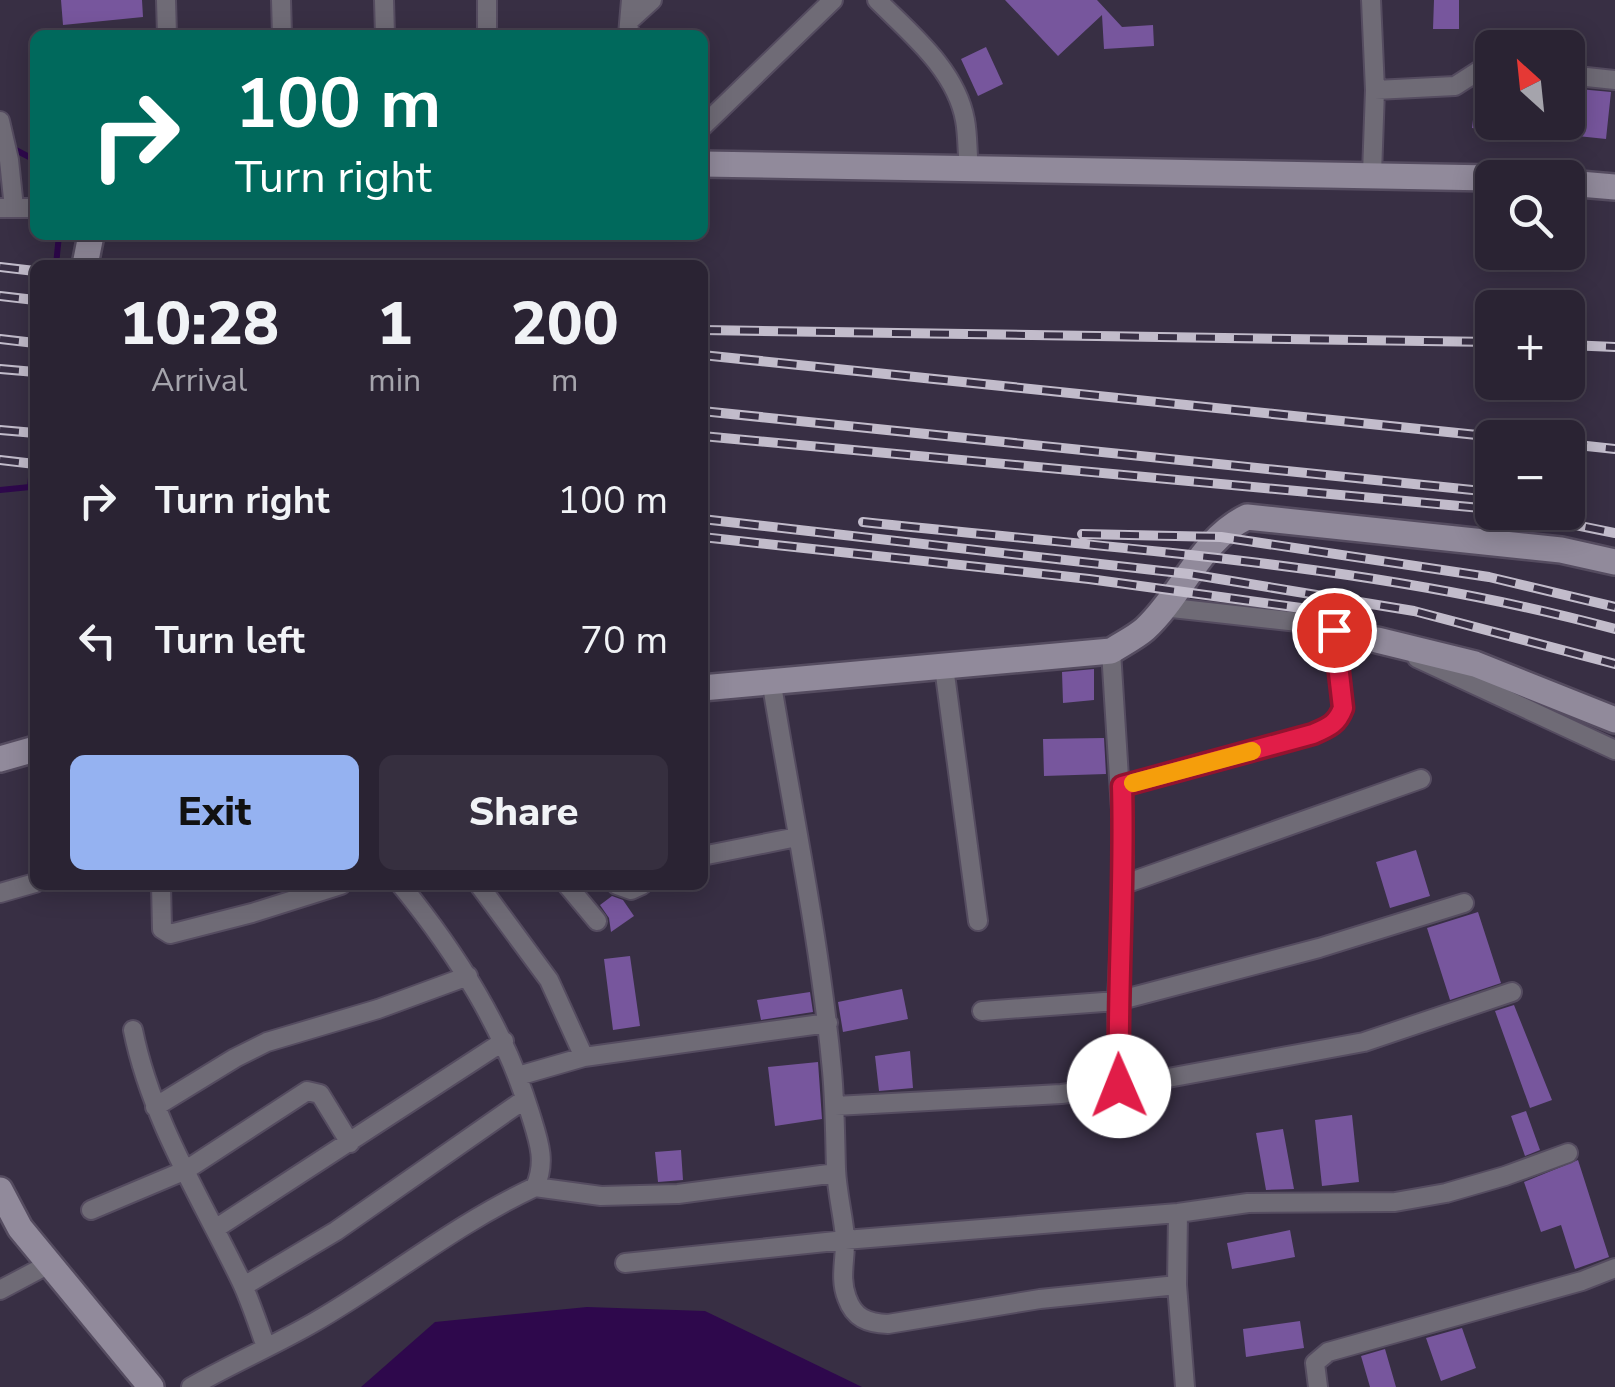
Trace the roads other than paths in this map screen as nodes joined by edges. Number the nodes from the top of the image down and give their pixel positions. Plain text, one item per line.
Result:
1 (166, 0) edge
2 (281, 0) edge
3 (384, 0) edge
4 (487, 0) edge
5 (631, 0) edge
6 (652, 0) edge
7 (833, 0) edge
8 (877, 0) edge
9 (1371, 0) edge
10 (629, 28) edge
11 (167, 30) edge
12 (282, 30) edge
13 (385, 30) edge
14 (487, 30) edge
15 (1475, 73) edge
16 (1585, 77) edge
17 (1615, 80) edge
18 (1375, 90) junction
19 (0, 121) edge
20 (708, 122) edge
21 (708, 164) edge
22 (968, 168) junction
23 (1372, 174) junction
24 (1475, 177) edge
25 (1585, 184) edge
26 (1615, 187) edge
27 (7, 208) edge
28 (1615, 562) edge
29 (1163, 608) junction
30 (1334, 630) junction
31 (1377, 640) junction
32 (1112, 651) junction
33 (944, 666) junction
34 (772, 679) junction
35 (708, 687) edge
36 (1615, 720) edge
37 (30, 750) edge
38 (1615, 750) edge
39 (0, 759) edge
40 (1420, 780) dead end
41 (1122, 786) junction
42 (797, 837) junction
43 (708, 855) edge
44 (30, 884) edge
45 (1122, 885) junction
46 (161, 890) edge
47 (324, 890) edge
48 (405, 890) edge
49 (483, 890) edge
50 (571, 890) edge
51 (0, 893) edge
52 (1464, 903) dead end
53 (597, 921) dead end
54 (978, 921) dead end
55 (468, 976) junction
56 (1512, 992) dead end
57 (1117, 1002) junction
58 (982, 1011) dead end
59 (828, 1023) junction
60 (133, 1030) dead end
61 (504, 1041) junction
62 (584, 1058) junction
63 (518, 1076) junction
64 (1119, 1086) junction
65 (525, 1098) junction
66 (836, 1106) junction
67 (155, 1107) junction
68 (350, 1143) junction
69 (1568, 1153) dead end
70 (186, 1170) junction
71 (836, 1173) junction
72 (535, 1187) junction
73 (0, 1190) edge
74 (91, 1210) dead end
75 (1178, 1212) junction
76 (215, 1229) junction
77 (845, 1240) junction
78 (625, 1263) dead end
79 (50, 1264) junction
80 (1615, 1268) edge
81 (1177, 1285) junction
82 (244, 1286) junction
83 (0, 1290) edge
84 (266, 1347) junction
85 (151, 1387) edge
86 (191, 1387) edge
87 (1185, 1387) edge
88 (1318, 1387) edge

1 - 11 street
2 - 12 street
3 - 13 street
4 - 14 street
5 - 10 street
6 - 10 street
7 - 20 street
8 - 22 street
9 - 18 street
15 - 18 street
16 - 17 street
18 - 23 street
19 - 27 street
21 - 22 street
22 - 23 street
23 - 24 street
25 - 26 street
28 - 29 street
29 - 30 street
29 - 32 street
30 - 31 street
30 - 41 street
31 - 36 street
31 - 38 street
32 - 33 street
32 - 41 street
33 - 34 street
33 - 54 street
34 - 35 street
34 - 42 street
37 - 39 street
40 - 45 street
41 - 45 street
42 - 43 street
42 - 59 street
44 - 51 street
45 - 57 street
46 - 47 street
48 - 55 street
49 - 62 street
50 - 53 street
52 - 57 street
55 - 61 street
55 - 67 street
56 - 64 street
57 - 58 street
57 - 64 street
59 - 62 street
59 - 66 street
60 - 67 street
61 - 63 street
61 - 68 street
62 - 63 street
63 - 65 street
64 - 66 street
65 - 72 street
65 - 82 street
66 - 71 street
67 - 70 street
68 - 70 street
68 - 76 street
69 - 75 street
70 - 74 street
70 - 76 street
71 - 72 street
71 - 77 street
72 - 84 street
73 - 79 street
75 - 77 street
75 - 81 street
76 - 82 street
77 - 78 street
77 - 81 street
79 - 83 street
79 - 85 street
80 - 88 street
81 - 87 street
82 - 84 street
84 - 86 street

